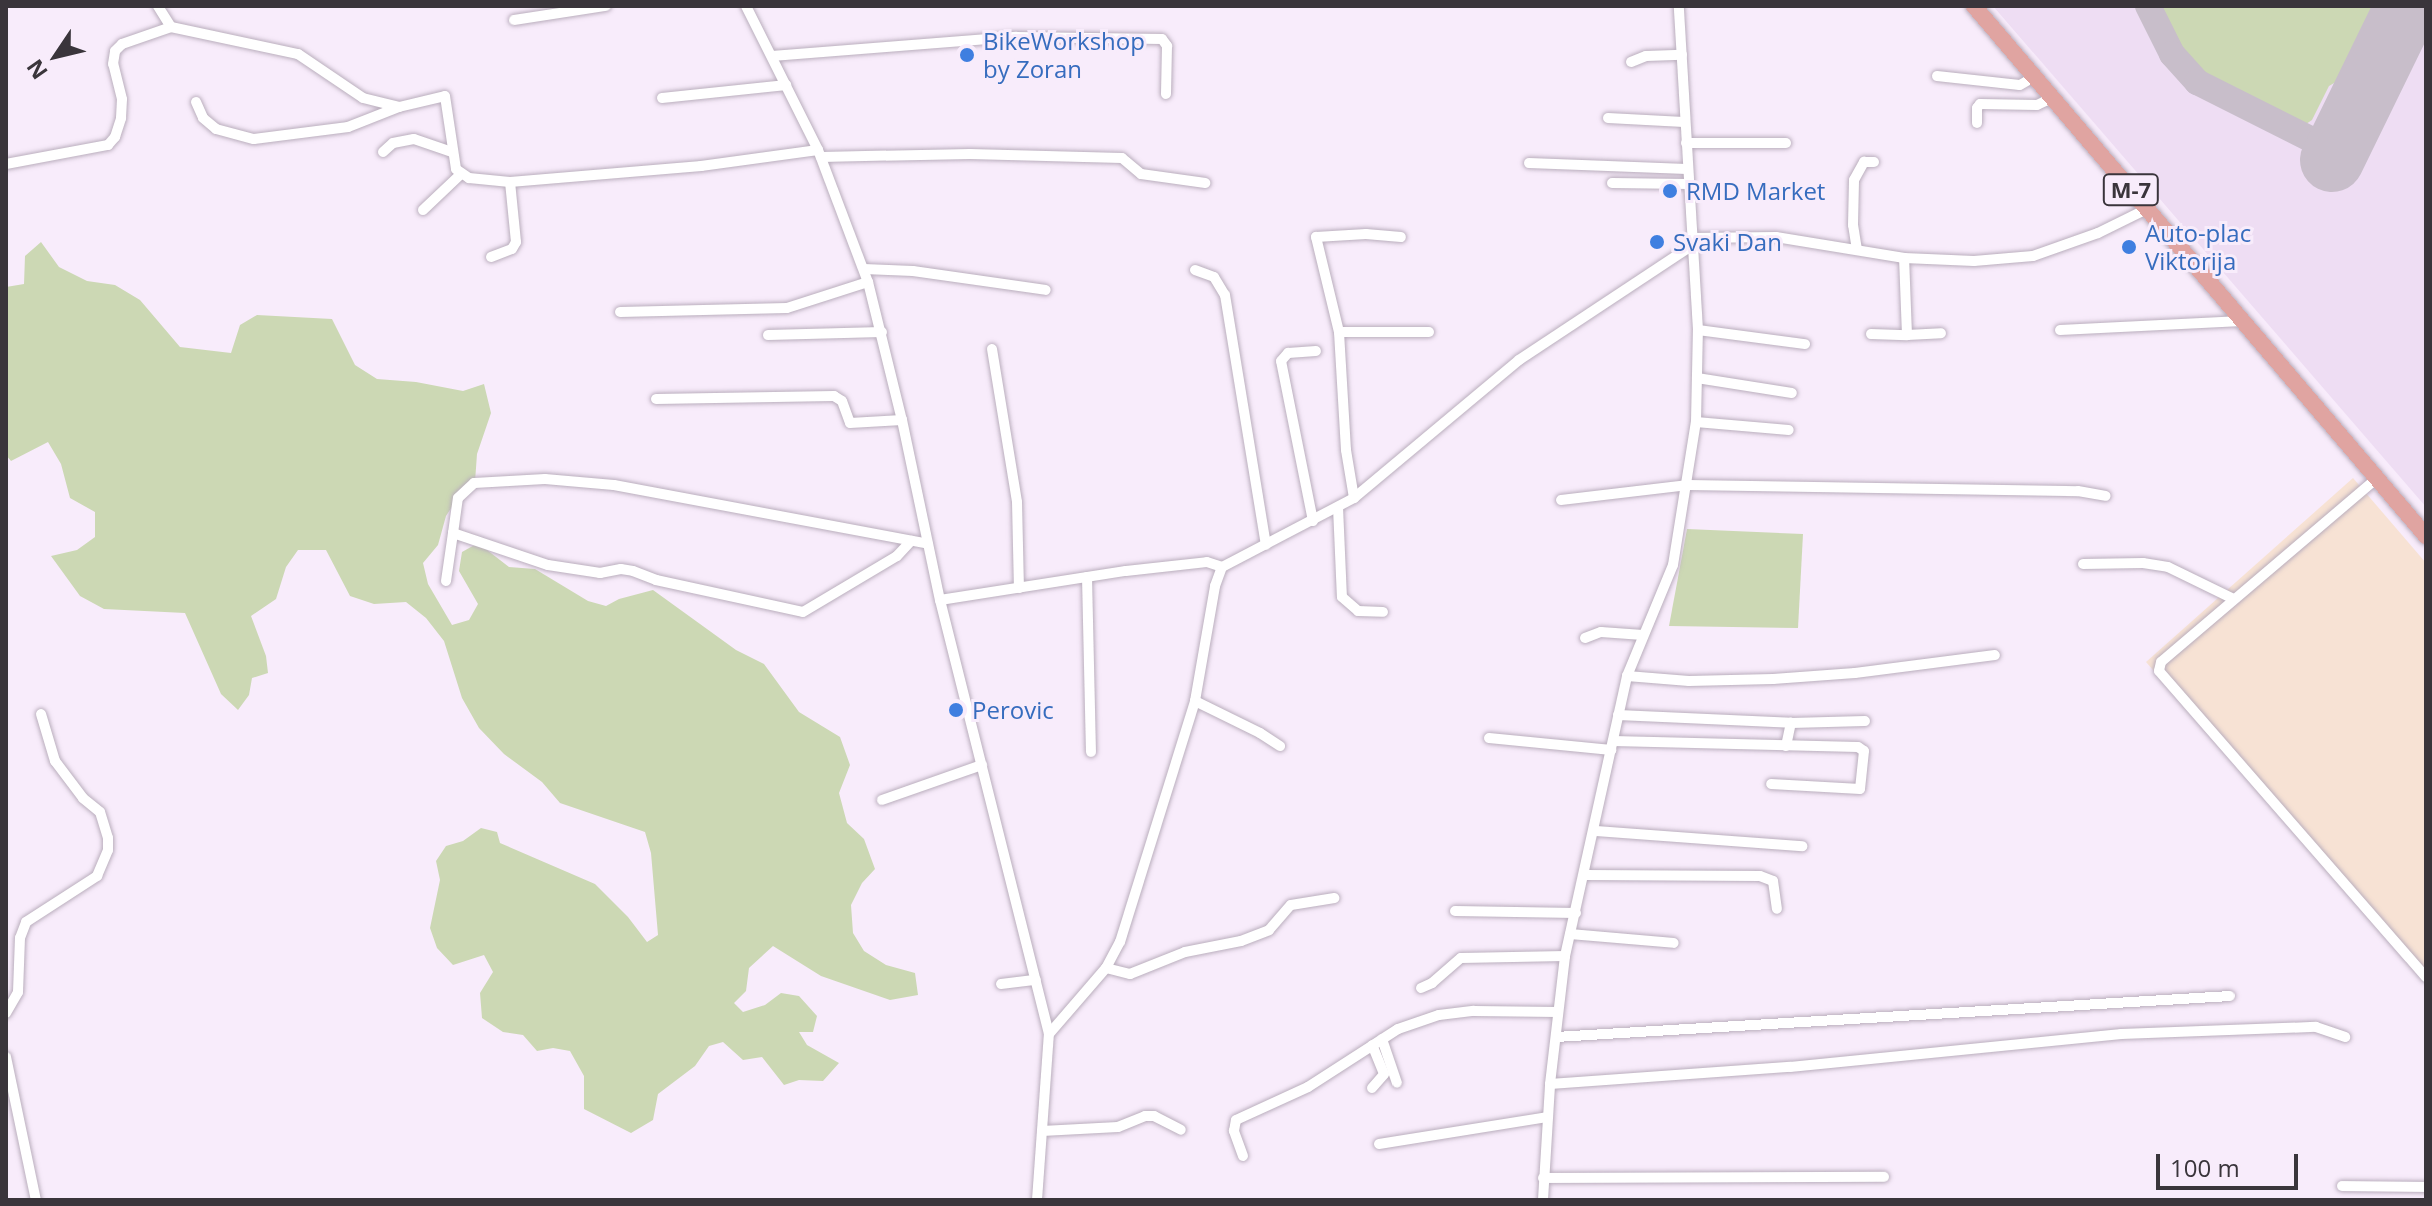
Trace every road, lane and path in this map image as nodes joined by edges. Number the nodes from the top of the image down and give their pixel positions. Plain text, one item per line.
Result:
1 (158, 6) edge
2 (606, 6) edge
3 (746, 6) edge
4 (1679, 6) edge
5 (1974, 6) edge
6 (514, 20) dead end
7 (171, 27) junction
8 (1682, 55) junction
9 (772, 56) junction
10 (1631, 62) dead end
11 (1937, 76) dead end
12 (2034, 77) junction
13 (786, 85) junction
14 (1166, 94) dead end
15 (662, 98) dead end
16 (2052, 98) junction
17 (196, 102) dead end
18 (399, 107) junction
19 (1608, 118) dead end
20 (1684, 122) junction
21 (1977, 123) dead end
22 (1686, 143) junction
23 (1786, 143) dead end
24 (383, 152) dead end
25 (452, 152) junction
26 (819, 154) junction
27 (1874, 162) dead end
28 (1529, 163) dead end
29 (6, 164) edge
30 (1687, 169) junction
31 (460, 175) junction
32 (510, 182) junction
33 (1205, 183) dead end
34 (1612, 183) dead end
35 (1688, 184) junction
36 (2147, 209) junction
37 (423, 210) dead end
38 (1401, 237) dead end
39 (1691, 242) junction
40 (1857, 250) junction
41 (491, 257) dead end
42 (1904, 258) junction
43 (864, 269) junction
44 (1195, 270) dead end
45 (868, 282) junction
46 (1046, 290) dead end
47 (620, 312) dead end
48 (2242, 321) junction
49 (1698, 330) junction
50 (2060, 330) dead end
51 (882, 332) junction
52 (1339, 332) junction
53 (1429, 332) dead end
54 (1941, 333) dead end
55 (1871, 334) dead end
56 (768, 335) dead end
57 (1907, 335) junction
58 (1805, 344) dead end
59 (992, 349) dead end
60 (1316, 351) dead end
61 (1697, 378) junction
62 (1792, 393) dead end
63 (656, 399) dead end
64 (902, 420) junction
65 (1696, 422) junction
66 (1789, 430) dead end
67 (2376, 479) junction
68 (1688, 485) junction
69 (2106, 496) dead end
70 (1354, 498) junction
71 (1561, 500) dead end
72 (1338, 507) junction
73 (1313, 521) junction
74 (453, 533) junction
75 (2426, 536) edge
76 (911, 541) junction
77 (928, 544) junction
78 (1266, 545) junction
79 (2083, 564) dead end
80 (1222, 567) junction
81 (1087, 577) junction
82 (446, 581) dead end
83 (1019, 588) junction
84 (2234, 599) junction
85 (940, 600) junction
86 (1383, 612) dead end
87 (1643, 635) junction
88 (1585, 638) dead end
89 (1995, 655) dead end
90 (1627, 676) junction
91 (1195, 701) junction
92 (41, 714) dead end
93 (1618, 715) junction
94 (1865, 721) dead end
95 (1791, 723) junction
96 (1489, 738) dead end
97 (1280, 746) dead end
98 (1612, 746) junction
99 (1786, 746) junction
100 (1091, 752) dead end
101 (982, 765) junction
102 (1771, 784) dead end
103 (882, 800) dead end
104 (1596, 831) junction
105 (1802, 846) dead end
106 (1585, 875) junction
107 (1334, 898) dead end
108 (1777, 909) dead end
109 (1455, 911) dead end
110 (1576, 913) junction
111 (1570, 934) junction
112 (1674, 943) dead end
113 (1565, 956) junction
114 (1106, 968) junction
115 (2426, 977) edge
116 (1036, 980) junction
117 (1001, 984) dead end
118 (1421, 988) dead end
119 (2230, 996) dead end
120 (1557, 1012) junction
121 (6, 1013) edge
122 (1049, 1034) junction
123 (1556, 1037) junction
124 (2345, 1037) dead end
125 (1377, 1042) junction
126 (6, 1057) edge
127 (1397, 1083) dead end
128 (1550, 1084) junction
129 (1372, 1088) dead end
130 (1547, 1117) junction
131 (1181, 1130) dead end
132 (1042, 1131) junction
133 (1379, 1144) dead end
134 (1243, 1156) dead end
135 (1884, 1177) dead end
136 (1543, 1178) junction
137 (2342, 1186) dead end
138 (2426, 1187) edge
139 (36, 1200) edge
140 (1037, 1200) edge
141 (1543, 1200) edge

1 - 7 street
2 - 6 street
3 - 9 street
4 - 8 street
5 - 12 main road, M-7
7 - 18 street
7 - 29 street
8 - 10 street
8 - 20 street
9 - 13 street
9 - 14 street
11 - 12 street
12 - 16 main road, M-7
13 - 15 street
13 - 26 street
16 - 21 street
16 - 36 main road, M-7
17 - 18 street
18 - 25 street
19 - 20 street
20 - 22 street
22 - 23 street
22 - 30 street
24 - 25 street
25 - 31 street
26 - 32 street
26 - 33 street
26 - 43 street
27 - 40 street
28 - 30 street
30 - 35 street
31 - 32 street
31 - 37 street
32 - 41 street
34 - 35 street
35 - 39 street
36 - 42 street
36 - 48 main road, M-7
38 - 52 street
39 - 40 street
39 - 49 street
39 - 70 street
40 - 42 street
42 - 57 street
43 - 45 street
43 - 46 street
44 - 78 street
45 - 47 street
45 - 51 street
48 - 50 street
48 - 67 main road, M-7
49 - 58 street
49 - 61 street
51 - 56 street
51 - 64 street
52 - 53 street
52 - 70 street
54 - 57 street
55 - 57 street
59 - 83 street
60 - 73 street
61 - 62 street
61 - 65 street
63 - 64 street
64 - 77 street
65 - 66 street
65 - 68 street
67 - 75 main road, M-7
67 - 84 street
68 - 69 street
68 - 71 street
68 - 87 street
70 - 72 street
72 - 73 street
72 - 86 street
73 - 78 street
74 - 76 street
74 - 76 street
74 - 82 street
76 - 77 street
77 - 85 street
78 - 80 street
79 - 84 street
80 - 81 street
80 - 91 street
81 - 83 street
81 - 100 street
83 - 85 street
84 - 115 street
85 - 101 street
87 - 88 street
87 - 90 street
89 - 90 street
90 - 93 street
91 - 97 street
91 - 114 street
92 - 121 street
93 - 95 street
93 - 98 street
94 - 95 street
95 - 99 street
96 - 98 street
98 - 99 street
98 - 104 street
99 - 102 street
101 - 103 street
101 - 116 street
104 - 105 street
104 - 106 street
106 - 108 street
106 - 110 street
107 - 114 street
109 - 110 street
110 - 111 street
111 - 112 street
111 - 113 street
113 - 118 street
113 - 120 street
114 - 122 street
116 - 117 street
116 - 122 street
119 - 123 street
120 - 123 street
120 - 125 street
122 - 132 street
123 - 128 street
124 - 128 street
125 - 127 street
125 - 129 street
125 - 134 street
126 - 139 street
128 - 130 street
130 - 133 street
130 - 136 street
131 - 132 street
132 - 140 street
135 - 136 street
136 - 141 street
137 - 138 street

